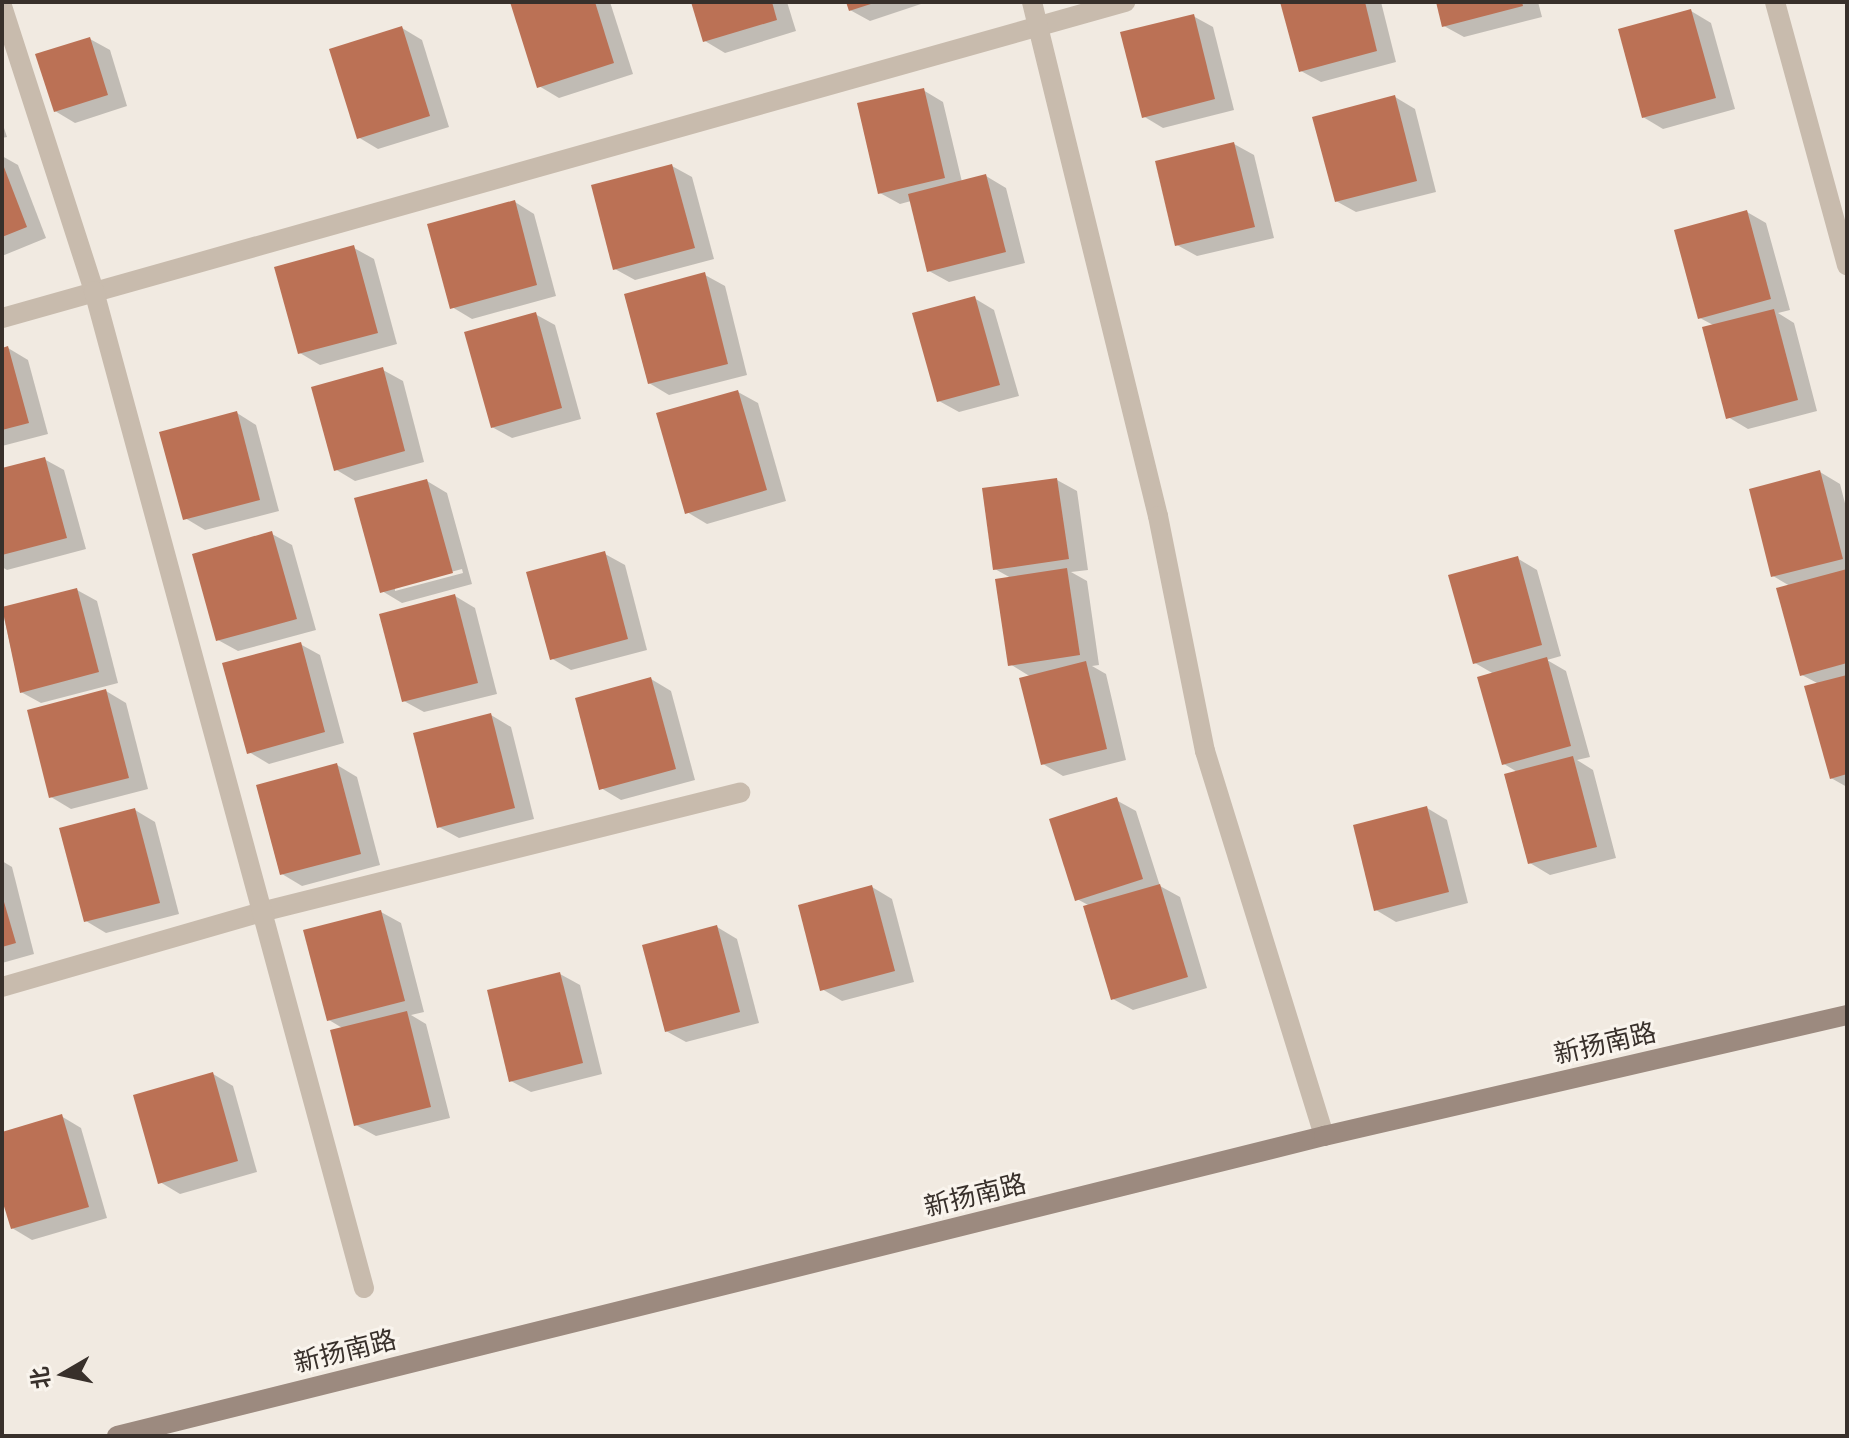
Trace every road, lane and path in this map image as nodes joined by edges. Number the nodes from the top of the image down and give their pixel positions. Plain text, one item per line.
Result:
1 (1032, 2) edge
2 (1125, 2) edge
3 (1775, 2) edge
4 (2, 6) edge
5 (1040, 25) junction
6 (1847, 265) edge
7 (94, 291) junction
8 (2, 318) edge
9 (740, 793) dead end
10 (261, 912) junction
11 (2, 987) edge
12 (1847, 1015) edge
13 (1324, 1136) junction
14 (364, 1288) dead end
15 (117, 1436) edge

1 - 5 street
2 - 5 street
3 - 6 street
4 - 7 street
5 - 7 street
5 - 13 street
7 - 8 street
7 - 10 street
9 - 10 street
10 - 11 street
10 - 14 street
12 - 13 street, 新扬南路
13 - 15 street, 新扬南路

